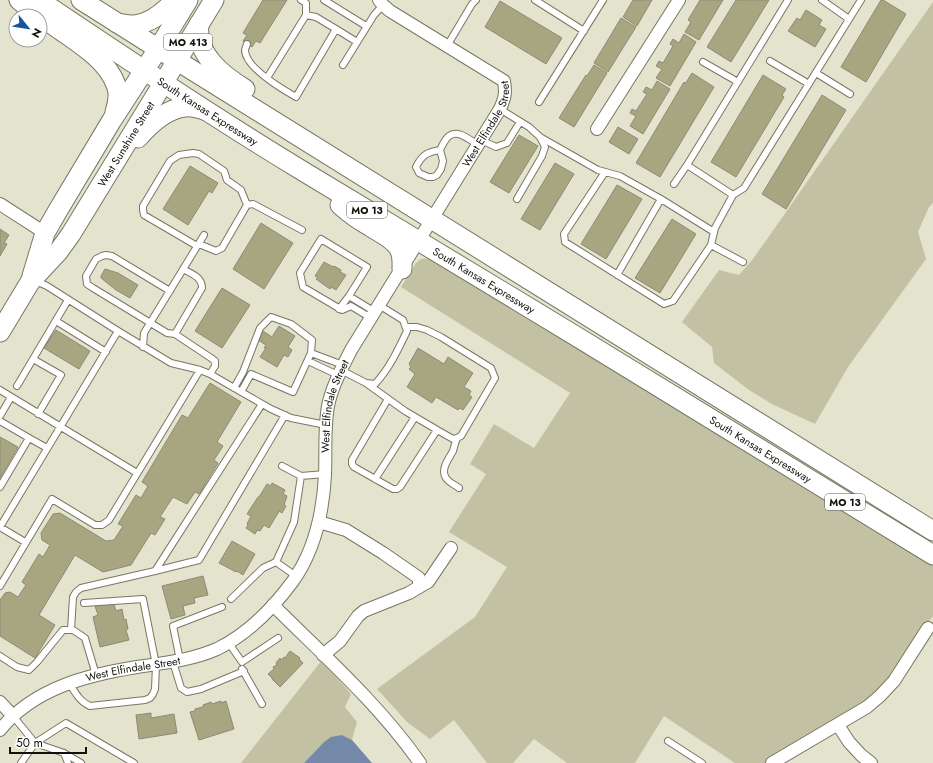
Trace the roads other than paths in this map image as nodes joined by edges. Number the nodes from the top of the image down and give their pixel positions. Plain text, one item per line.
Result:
1 (19, 0) edge
2 (39, 0) edge
3 (81, 0) edge
4 (175, 0) edge
5 (188, 0) edge
6 (214, 0) edge
7 (301, 0) edge
8 (324, 0) edge
9 (476, 0) edge
10 (535, 0) edge
11 (603, 0) edge
12 (679, 0) edge
13 (788, 0) edge
14 (822, 0) edge
15 (861, 0) edge
16 (381, 3) edge
17 (306, 15) junction
18 (849, 19) junction
19 (116, 22) junction
20 (200, 24) junction
21 (366, 26) junction
22 (336, 29) junction
23 (584, 31) junction
24 (357, 42) junction
25 (247, 44) dead end
26 (447, 46) junction
27 (158, 49) junction
28 (177, 61) junction
29 (770, 61) dead end
30 (703, 62) dead end
31 (343, 65) dead end
32 (144, 70) junction
33 (816, 73) junction
34 (267, 78) junction
35 (738, 82) junction
36 (163, 83) junction
37 (809, 84) junction
38 (850, 94) dead end
39 (539, 102) dead end
40 (500, 109) junction
41 (205, 110) junction
42 (112, 120) junction
43 (520, 122) junction
44 (597, 129) dead end
45 (540, 137) junction
46 (479, 142) junction
47 (440, 150) junction
48 (687, 165) junction
49 (300, 170) junction
50 (605, 172) junction
51 (674, 184) dead end
52 (392, 195) junction
53 (733, 195) junction
54 (516, 199) dead end
55 (661, 199) junction
56 (0, 204) edge
57 (247, 205) junction
58 (432, 220) junction
59 (302, 230) dead end
60 (714, 232) junction
61 (45, 234) junction
62 (71, 234) junction
63 (204, 235) dead end
64 (419, 240) junction
65 (198, 245) junction
66 (711, 245) junction
67 (743, 262) dead end
68 (402, 268) junction
69 (183, 269) junction
70 (617, 275) junction
71 (31, 281) junction
72 (170, 291) junction
73 (349, 296) junction
74 (68, 300) junction
75 (339, 308) junction
76 (375, 312) junction
77 (56, 321) junction
78 (150, 323) junction
79 (406, 328) junction
80 (118, 331) junction
81 (0, 332) edge
82 (175, 334) junction
83 (143, 347) junction
84 (106, 352) junction
85 (311, 353) junction
86 (33, 359) junction
87 (308, 360) junction
88 (200, 370) junction
89 (341, 370) junction
90 (243, 372) junction
91 (210, 374) junction
92 (251, 374) junction
93 (366, 383) junction
94 (17, 386) dead end
95 (234, 388) junction
96 (0, 390) edge
97 (241, 392) junction
98 (11, 397) junction
99 (388, 399) junction
100 (262, 404) junction
101 (38, 414) junction
102 (0, 416) edge
103 (285, 416) junction
104 (415, 417) junction
105 (0, 421) edge
106 (326, 425) junction
107 (60, 427) junction
108 (440, 432) junction
109 (29, 438) junction
110 (457, 438) junction
111 (47, 448) junction
112 (282, 466) dead end
113 (137, 474) junction
114 (325, 474) junction
115 (301, 476) junction
116 (375, 479) junction
117 (0, 487) edge
118 (459, 488) dead end
119 (319, 522) junction
120 (933, 531) edge
121 (25, 542) junction
122 (451, 548) dead end
123 (933, 556) edge
124 (276, 562) junction
125 (155, 571) junction
126 (296, 576) junction
127 (0, 586) edge
128 (419, 587) junction
129 (231, 599) dead end
130 (84, 603) dead end
131 (273, 605) junction
132 (222, 608) dead end
133 (928, 628) dead end
134 (71, 630) junction
135 (278, 638) dead end
136 (228, 642) junction
137 (323, 655) junction
138 (0, 656) edge
139 (176, 661) junction
140 (242, 662) junction
141 (156, 665) junction
142 (244, 671) junction
143 (96, 675) junction
144 (69, 683) junction
145 (0, 702) edge
146 (262, 704) dead end
147 (13, 716) junction
148 (838, 725) junction
149 (0, 730) edge
150 (668, 741) dead end
151 (35, 743) junction
152 (64, 753) junction
153 (21, 763) edge
154 (68, 763) edge
155 (81, 763) edge
156 (134, 763) edge
157 (420, 763) edge
158 (702, 763) edge
159 (772, 763) edge
160 (870, 763) edge

1 - 42 main road
2 - 32 main road, South Kansas Expressway / MO 13
3 - 19 main road, South Kansas Expressway / MO 13
4 - 19 main road
5 - 27 main road, West Sunshine Street / MO 413
6 - 20 main road, West Sunshine Street / MO 413
7 - 17 lane
8 - 21 lane
9 - 26 lane
10 - 23 lane
11 - 23 lane
12 - 44 street
13 - 35 lane
14 - 18 lane
15 - 18 lane
16 - 21 lane
16 - 26 street, West Elfindale Street
17 - 22 lane
17 - 34 lane
18 - 33 lane
19 - 27 main road, South Kansas Expressway / MO 13
20 - 28 main road, West Sunshine Street / MO 413
20 - 52 main road
21 - 24 lane
22 - 24 lane
22 - 34 lane
23 - 39 lane
24 - 31 lane
25 - 34 lane
26 - 40 street, West Elfindale Street
27 - 28 main road, South Kansas Expressway / MO 13
27 - 32 main road, West Sunshine Street / MO 413
28 - 36 main road, West Sunshine Street / MO 413
28 - 52 main road, South Kansas Expressway / MO 13
29 - 37 lane
30 - 35 lane
32 - 36 main road, South Kansas Expressway / MO 13
32 - 42 main road, West Sunshine Street
33 - 37 lane
33 - 38 lane
35 - 48 lane
36 - 41 main road, South Kansas Expressway / MO 13
36 - 62 main road, West Sunshine Street
37 - 53 lane
40 - 43 lane
40 - 46 street, West Elfindale Street
41 - 49 main road, South Kansas Expressway / MO 13
41 - 62 main road
42 - 61 main road, West Sunshine Street
43 - 45 lane
43 - 46 lane
45 - 50 lane
45 - 54 lane
46 - 47 lane
46 - 58 street, West Elfindale Street
47 - 47 lane
48 - 51 lane
48 - 53 lane
49 - 64 main road, South Kansas Expressway / MO 13
49 - 68 main road
50 - 55 lane
50 - 70 lane
52 - 58 main road, South Kansas Expressway / MO 13
53 - 60 lane
55 - 60 lane
55 - 70 lane
56 - 61 street
57 - 59 lane
57 - 65 lane
57 - 65 lane
58 - 64 street, West Elfindale Street
58 - 120 main road, South Kansas Expressway / MO 13
60 - 66 lane
61 - 71 main road, West Sunshine Street
62 - 71 main road, West Sunshine Street
63 - 65 lane
64 - 68 street, West Elfindale Street
64 - 123 main road, South Kansas Expressway / MO 13
65 - 69 lane
66 - 67 lane
66 - 70 lane
68 - 76 street, West Elfindale Street
69 - 72 lane
69 - 82 lane
71 - 74 lane
71 - 81 main road, West Sunshine Street
72 - 78 lane
72 - 78 lane
73 - 75 lane
73 - 75 lane
73 - 76 lane
74 - 77 lane
74 - 80 lane
75 - 76 lane
76 - 79 lane
76 - 89 street, West Elfindale Street
77 - 84 lane
77 - 86 lane
78 - 82 lane
78 - 83 lane
79 - 93 lane
79 - 110 lane
80 - 83 lane
80 - 84 lane
82 - 91 lane
83 - 88 lane
84 - 107 lane
85 - 87 lane
85 - 89 lane
85 - 90 lane
86 - 94 lane
86 - 101 lane
87 - 89 lane
87 - 92 lane
88 - 91 lane
88 - 113 lane
89 - 93 lane
89 - 106 street, West Elfindale Street
90 - 92 lane
90 - 95 lane
91 - 95 lane
92 - 97 lane
93 - 99 lane
95 - 97 lane
96 - 98 lane
97 - 100 lane
98 - 101 lane
98 - 102 lane
99 - 104 lane
99 - 116 lane
100 - 103 lane
100 - 125 lane
101 - 107 lane
103 - 106 lane
103 - 125 lane
104 - 108 lane
104 - 116 lane
105 - 109 lane
106 - 114 street, West Elfindale Street
107 - 111 lane
107 - 113 lane
108 - 110 lane
108 - 116 lane
109 - 111 lane
109 - 117 lane
110 - 118 lane
111 - 121 lane
112 - 115 lane
113 - 121 lane
114 - 115 lane
114 - 119 street, West Elfindale Street
115 - 124 lane
119 - 126 street, West Elfindale Street
119 - 128 street
121 - 127 lane
122 - 128 street
124 - 126 lane
124 - 129 lane
125 - 134 lane
126 - 131 street, West Elfindale Street
128 - 137 street
130 - 141 lane
131 - 136 street, West Elfindale Street
131 - 137 street
132 - 139 lane
133 - 148 street
134 - 138 lane
134 - 143 lane
135 - 140 lane
136 - 139 street, West Elfindale Street
136 - 140 lane
137 - 157 street
139 - 141 street, West Elfindale Street
139 - 142 lane
140 - 142 lane
141 - 143 street, West Elfindale Street
141 - 144 lane
142 - 146 lane
143 - 144 street, West Elfindale Street
144 - 147 street, West Elfindale Street
145 - 147 street
147 - 149 street, West Elfindale Street
147 - 151 lane
148 - 159 street
148 - 160 street
150 - 158 lane
151 - 152 lane
151 - 153 lane
151 - 156 lane
152 - 154 lane
152 - 155 lane

